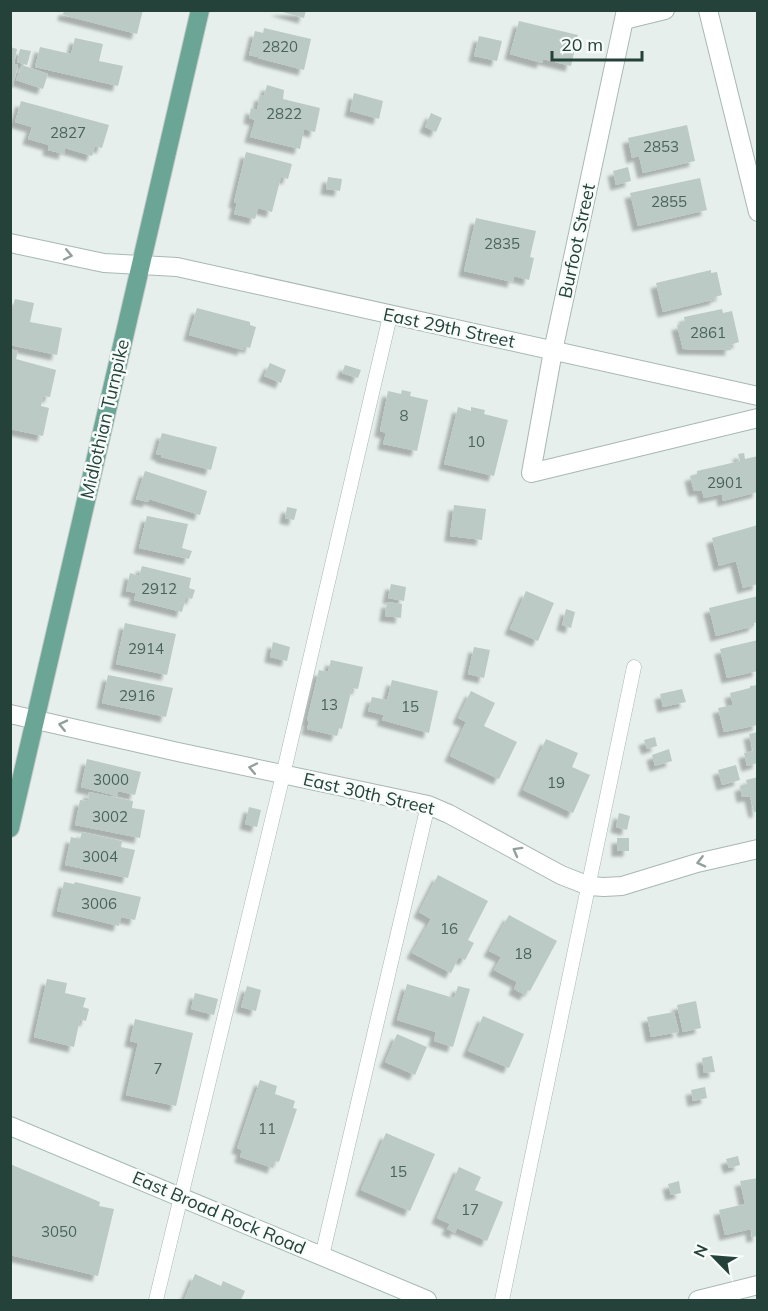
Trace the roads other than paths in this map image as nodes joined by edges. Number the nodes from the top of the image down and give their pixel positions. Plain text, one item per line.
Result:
1 (200, 10) edge
2 (665, 10) edge
3 (708, 10) edge
4 (625, 15) edge
5 (758, 212) edge
6 (10, 243) edge
7 (140, 264) junction
8 (390, 316) junction
9 (553, 351) junction
10 (758, 396) edge
11 (758, 418) edge
12 (634, 667) dead end
13 (10, 714) edge
14 (36, 718) junction
15 (283, 775) junction
16 (428, 805) junction
17 (10, 828) edge
18 (758, 849) edge
19 (589, 886) junction
20 (10, 1126) edge
21 (180, 1196) junction
22 (322, 1256) junction
23 (758, 1285) edge
24 (156, 1300) edge
25 (427, 1300) edge
26 (502, 1300) edge
27 (698, 1300) edge

1 - 7 main road, Midlothian Turnpike
2 - 4 street
3 - 5 street
4 - 9 street, Burfoot Street
6 -> 7 street, East 29th Street
7 - 8 street, East 29th Street
7 - 14 main road, Midlothian Turnpike
8 - 9 street, East 29th Street
8 - 15 lane
9 - 10 street, East 29th Street
9 - 11 street, Burfoot Street
12 - 19 lane
13 - 14 street, East 30th Street
15 -> 14 street, East 30th Street
14 - 17 main road, Midlothian Turnpike
15 - 16 street, East 30th Street
15 - 21 lane
19 -> 16 street, East 30th Street
16 - 22 lane
18 -> 19 street, East 30th Street
19 - 26 lane
20 - 21 street, East Broad Rock Road
21 - 22 street, East Broad Rock Road
21 - 24 lane
22 - 25 street, East Broad Rock Road
23 - 27 street

